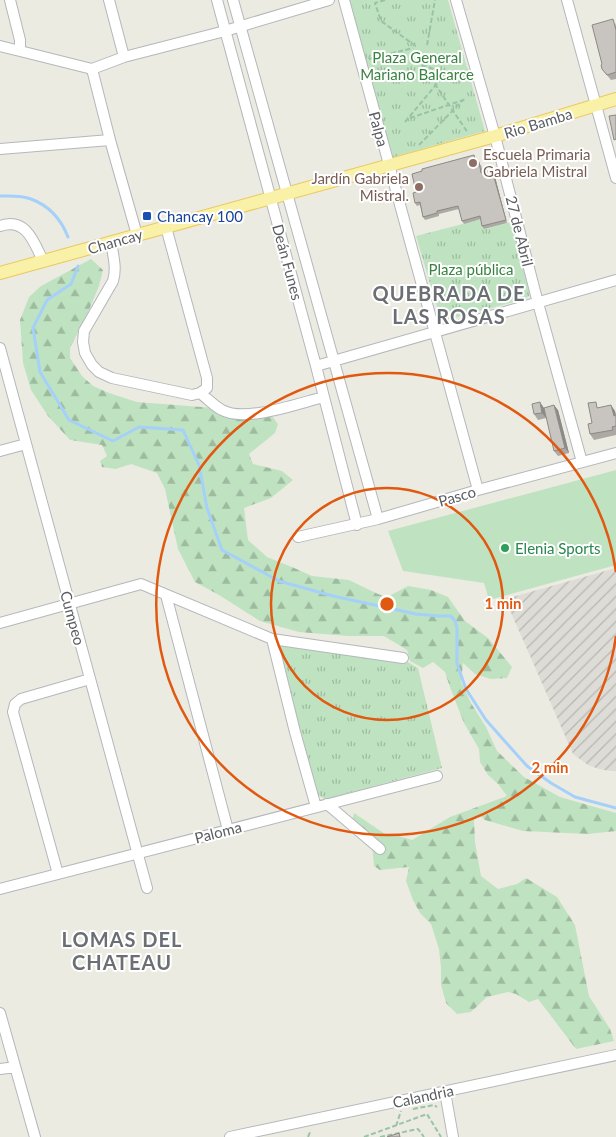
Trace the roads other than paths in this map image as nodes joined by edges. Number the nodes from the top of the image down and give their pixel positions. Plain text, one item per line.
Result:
1 (10, 0) edge
2 (109, 0) edge
3 (217, 0) edge
4 (233, 0) edge
5 (329, 0) edge
6 (344, 0) edge
7 (456, 0) edge
8 (567, 0) edge
9 (240, 26) junction
10 (225, 31) junction
11 (0, 46) edge
12 (20, 51) junction
13 (124, 56) junction
14 (92, 69) junction
15 (616, 99) edge
16 (596, 105) junction
17 (495, 136) junction
18 (110, 140) junction
19 (0, 149) edge
20 (389, 165) junction
21 (616, 178) edge
22 (287, 194) junction
23 (270, 198) junction
24 (0, 226) edge
25 (166, 227) junction
26 (138, 235) junction
27 (111, 242) junction
28 (43, 261) junction
29 (0, 273) edge
30 (616, 280) edge
31 (538, 303) junction
32 (435, 332) junction
33 (0, 348) edge
34 (334, 361) junction
35 (316, 366) junction
36 (200, 393) junction
37 (324, 397) junction
38 (26, 444) junction
39 (0, 451) edge
40 (616, 453) edge
41 (582, 462) junction
42 (478, 490) junction
43 (378, 519) junction
44 (357, 525) junction
45 (298, 537) dead end
46 (166, 594) junction
47 (70, 604) junction
48 (0, 623) edge
49 (272, 639) junction
50 (403, 658) dead end
51 (90, 679) junction
52 (437, 776) dead end
53 (327, 804) junction
54 (316, 807) junction
55 (228, 830) junction
56 (380, 849) dead end
57 (137, 853) junction
58 (58, 874) junction
59 (147, 888) dead end
60 (0, 889) edge
61 (0, 1013) edge
62 (616, 1055) edge
63 (15, 1067) junction
64 (0, 1069) edge
65 (445, 1092) junction
66 (35, 1137) edge
67 (230, 1137) edge
68 (453, 1137) edge

1 - 12 street
2 - 13 street
3 - 10 street, Deán Funes
4 - 9 street, Deán Funes
5 - 9 street
6 - 20 street, Palpa
7 - 17 street, 27 de Abril
8 - 16 street
9 - 10 street
9 - 22 street, Deán Funes
10 - 13 street
10 - 23 street, Deán Funes
11 - 12 street
12 - 14 street
13 - 14 street
14 - 18 street
15 - 16 main road, Rio Bamba
16 - 17 main road, Rio Bamba
16 - 21 street
17 - 20 main road, Rio Bamba
17 - 31 street, 27 de Abril
18 - 19 street
18 - 26 street
20 - 22 main road, Rio Bamba
20 - 32 street, Palpa
22 - 23 main road, Chancay
22 - 34 street, Deán Funes
23 - 25 main road, Chancay
23 - 35 street, Deán Funes
24 - 28 street
25 - 26 main road, Chancay
25 - 36 street
26 - 27 main road, Chancay
27 - 28 main road, Chancay
27 - 36 street
28 - 29 main road, Chancay
30 - 31 street
31 - 32 street
31 - 41 street, 27 de Abril
32 - 34 street
32 - 42 street, Palpa
33 - 38 street, Cumpeo
34 - 35 street
34 - 43 street, Deán Funes
35 - 37 street, Deán Funes
36 - 37 street
37 - 44 street, Deán Funes
38 - 39 street
38 - 47 street, Cumpeo
40 - 41 street, Pasco
41 - 42 street, Pasco
42 - 43 street, Pasco
43 - 44 street, Pasco
44 - 45 street, Pasco
46 - 47 street
46 - 49 street
46 - 55 street
47 - 48 street
47 - 51 street, Cumpeo
49 - 50 street
49 - 54 street
51 - 57 street, Cumpeo
51 - 58 street
52 - 53 street, Paloma
53 - 54 street, Paloma
53 - 56 street
54 - 55 street, Paloma
55 - 57 street, Paloma
57 - 58 street, Paloma
57 - 59 street, Cumpeo
58 - 60 street, Paloma
61 - 63 street
62 - 65 street, Calandria
63 - 64 street
63 - 66 street
65 - 67 street, Calandria
65 - 68 street

